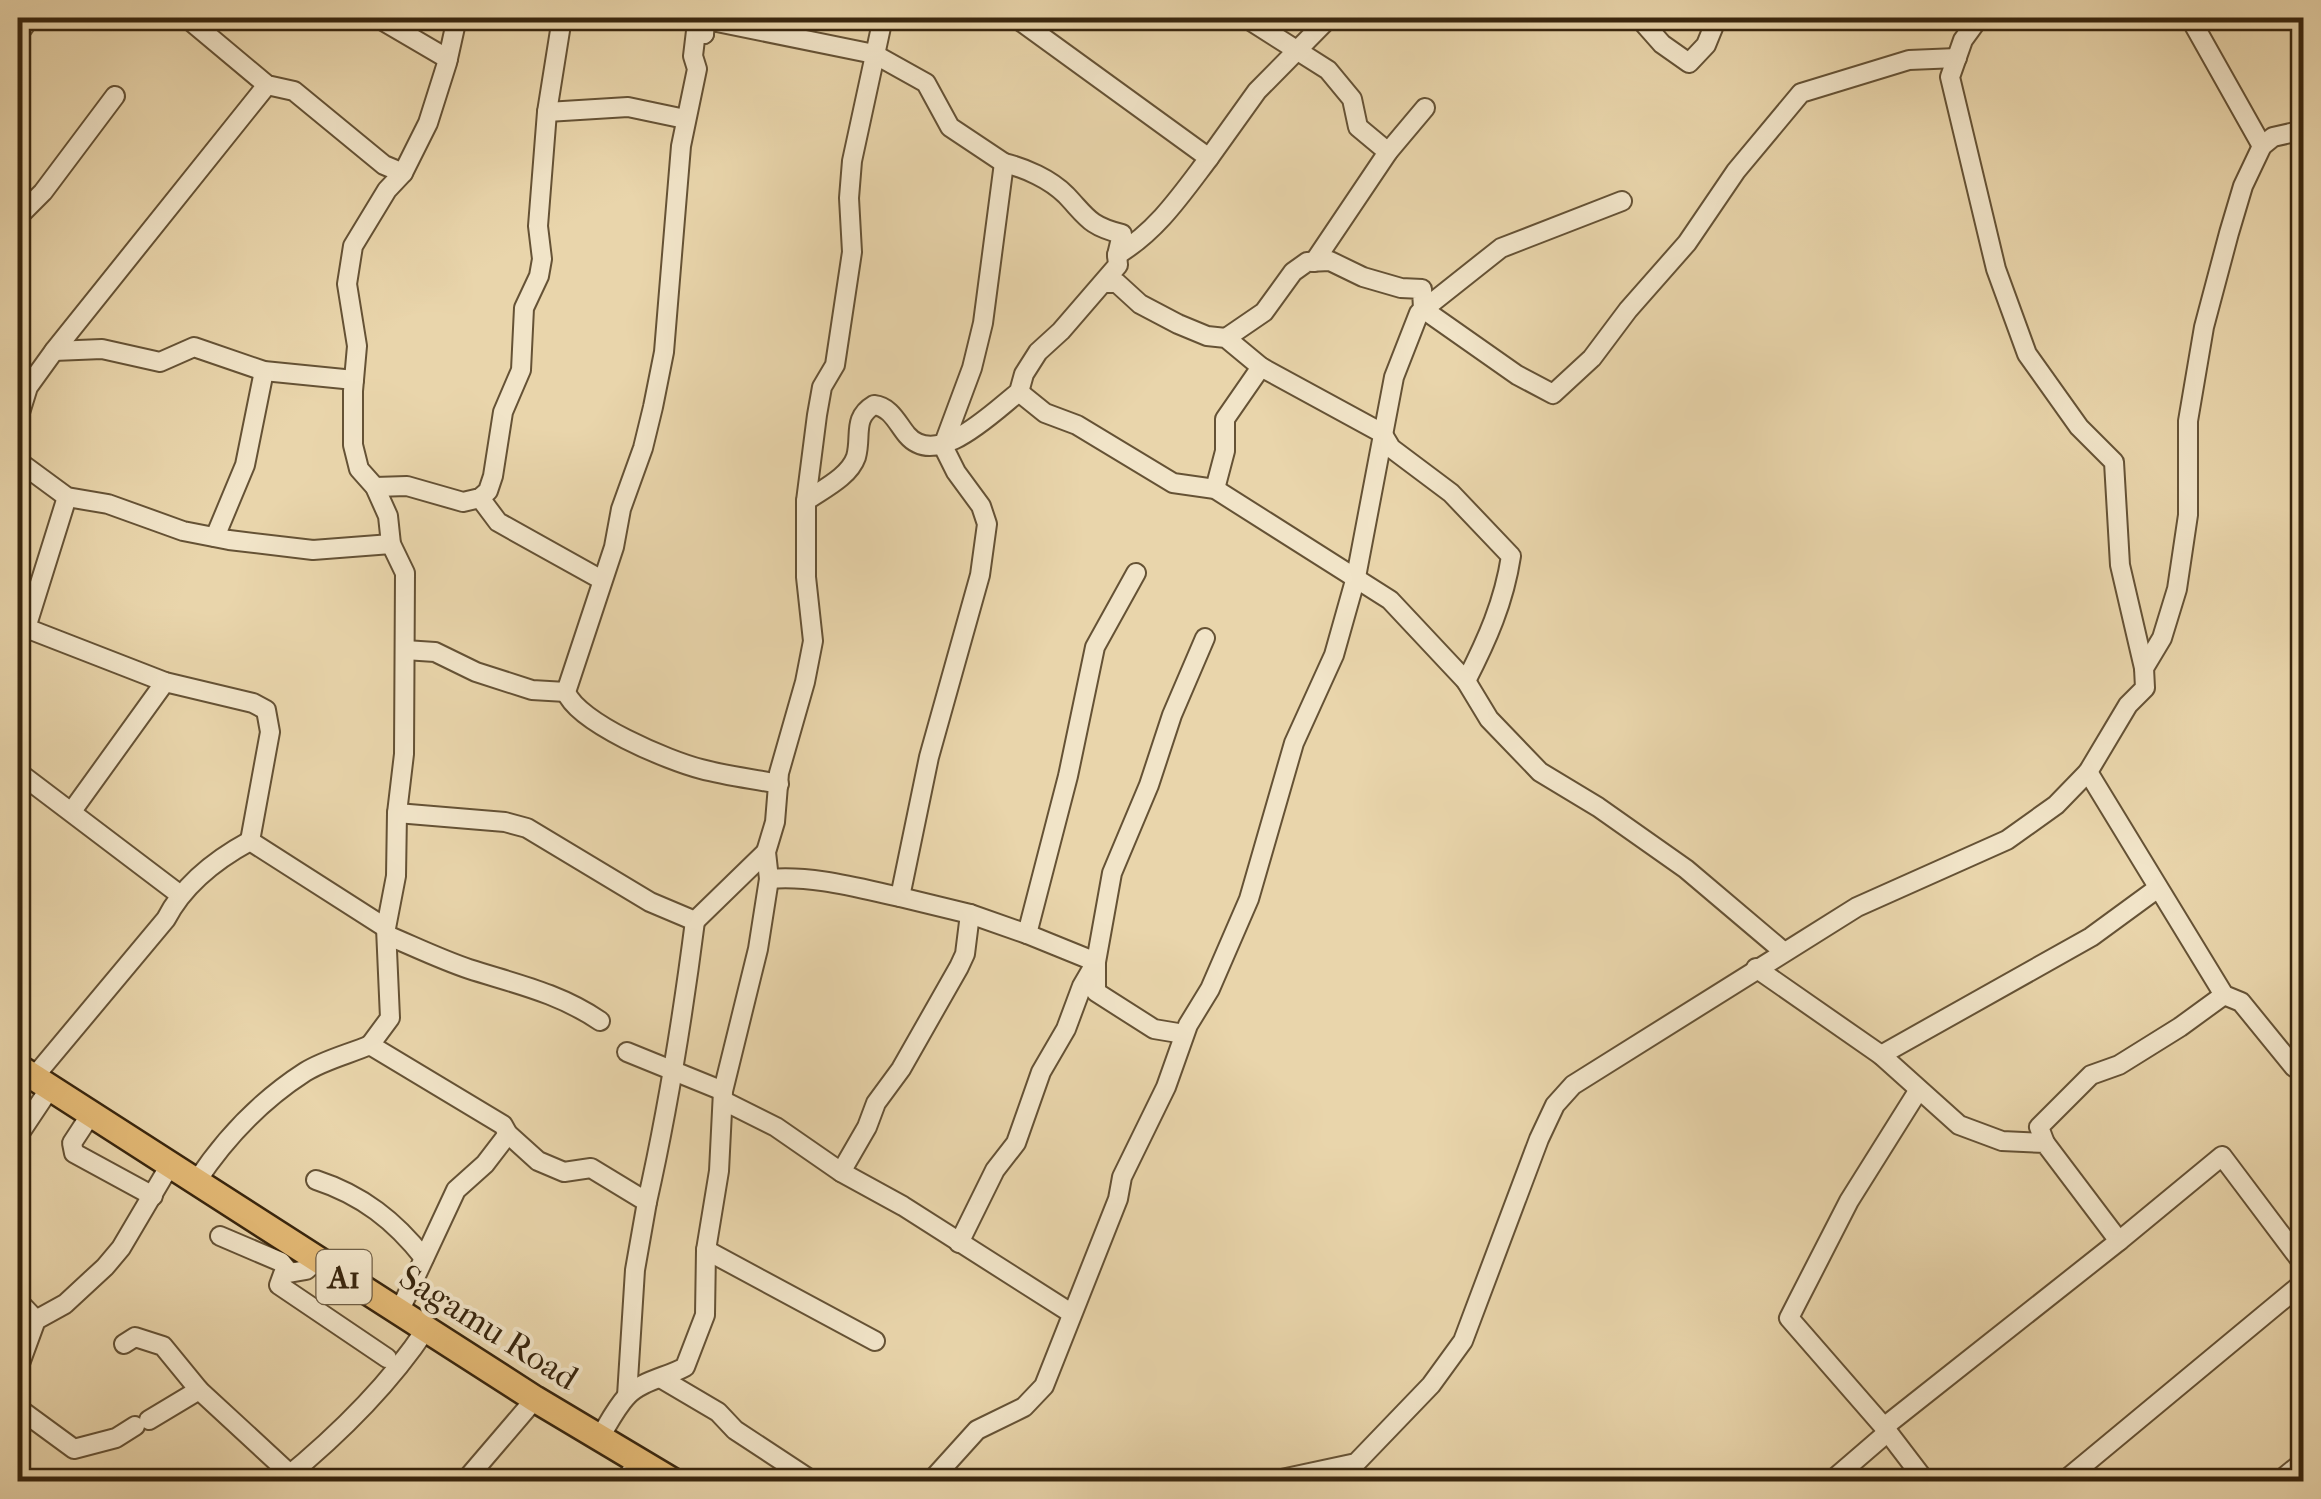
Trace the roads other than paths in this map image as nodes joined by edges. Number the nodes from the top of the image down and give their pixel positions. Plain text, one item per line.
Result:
1 (30, 18) edge
2 (187, 18) edge
3 (378, 18) edge
4 (457, 18) edge
5 (562, 18) edge
6 (692, 18) edge
7 (884, 18) edge
8 (1016, 18) edge
9 (1246, 18) edge
10 (1329, 18) edge
11 (1639, 18) edge
12 (1717, 18) edge
13 (1979, 18) edge
14 (2190, 18) edge
15 (18, 34) edge
16 (704, 34) junction
17 (1298, 48) junction
18 (874, 54) junction
19 (448, 58) junction
20 (1958, 58) junction
21 (267, 85) junction
22 (115, 96) dead end
23 (1425, 108) dead end
24 (547, 112) junction
25 (685, 118) junction
26 (2304, 130) edge
27 (2262, 146) junction
28 (1388, 152) junction
29 (1209, 158) junction
30 (1004, 163) junction
31 (403, 174) junction
32 (1622, 202) dead end
33 (18, 217) edge
34 (1117, 256) junction
35 (1314, 262) junction
36 (1104, 282) junction
37 (1424, 309) junction
38 (1226, 338) junction
39 (54, 351) junction
40 (1260, 367) junction
41 (264, 371) junction
42 (354, 380) junction
43 (1020, 392) junction
44 (18, 420) edge
45 (1382, 433) junction
46 (943, 446) junction
47 (18, 461) edge
48 (374, 487) junction
49 (1215, 488) junction
50 (67, 497) junction
51 (480, 498) junction
52 (806, 501) junction
53 (215, 537) junction
54 (391, 544) junction
55 (1136, 573) dead end
56 (1356, 578) junction
57 (602, 580) junction
58 (22, 635) edge
59 (1205, 638) dead end
60 (405, 650) junction
61 (2144, 668) junction
62 (165, 682) junction
63 (1466, 682) junction
64 (566, 692) junction
65 (18, 772) edge
66 (2088, 772) junction
67 (779, 784) junction
68 (72, 811) junction
69 (397, 813) junction
70 (250, 841) junction
71 (766, 852) junction
72 (769, 879) junction
73 (2158, 888) junction
74 (179, 894) junction
75 (900, 897) junction
76 (970, 914) junction
77 (695, 921) junction
78 (388, 932) junction
79 (1027, 934) junction
80 (1784, 952) junction
81 (1096, 962) junction
82 (1756, 968) junction
83 (2224, 995) junction
84 (600, 1021) dead end
85 (1184, 1034) junction
86 (370, 1045) junction
87 (627, 1052) dead end
88 (1881, 1055) junction
89 (672, 1070) junction
90 (2304, 1073) edge
91 (34, 1077) edge
92 (1918, 1091) junction
93 (723, 1096) junction
94 (91, 1114) junction
95 (508, 1134) junction
96 (18, 1136) edge
97 (2045, 1142) junction
98 (170, 1166) junction
99 (841, 1172) junction
100 (316, 1180) dead end
101 (196, 1182) junction
102 (153, 1196) junction
103 (647, 1202) junction
104 (220, 1236) dead end
105 (2119, 1240) junction
106 (959, 1243) junction
107 (706, 1250) junction
108 (424, 1258) junction
109 (318, 1260) junction
110 (2304, 1264) edge
111 (288, 1272) junction
112 (2304, 1282) edge
113 (18, 1302) edge
114 (399, 1312) junction
115 (1071, 1313) junction
116 (36, 1320) junction
117 (426, 1329) junction
118 (875, 1341) dead end
119 (124, 1344) dead end
120 (387, 1358) dead end
121 (18, 1369) edge
122 (662, 1379) junction
123 (199, 1390) junction
124 (627, 1396) junction
125 (535, 1399) junction
126 (18, 1408) edge
127 (1886, 1430) junction
128 (600, 1437) junction
129 (2304, 1461) edge
130 (631, 1471) edge
131 (286, 1478) edge
132 (2283, 1480) edge
133 (464, 1482) edge
134 (674, 1482) edge
135 (814, 1482) edge
136 (930, 1482) edge
137 (1268, 1482) edge
138 (1830, 1482) edge
139 (1926, 1482) edge
140 (2063, 1482) edge

1 - 15 street
2 - 21 street
3 - 19 street
4 - 19 street
5 - 24 street
6 - 16 street
7 - 18 street
8 - 29 street
9 - 17 street
10 - 17 street
11 - 12 street
13 - 20 street
14 - 27 street
16 - 18 street
16 - 25 street
17 - 28 street
17 - 29 street
18 - 30 street
18 - 52 street
19 - 31 street
20 - 37 street
20 - 61 street
21 - 31 street
21 - 39 street
22 - 33 street
23 - 28 street
24 - 25 street
24 - 51 street
25 - 57 street
26 - 27 street
27 - 61 street
28 - 35 street
29 - 34 street
30 - 34 street
30 - 46 street
31 - 42 street
32 - 37 street
34 - 36 street
35 - 37 street
35 - 38 street
36 - 38 street
36 - 43 street
37 - 45 street
38 - 40 street
39 - 41 street
39 - 44 street
40 - 45 street
40 - 49 street
41 - 42 street
41 - 53 street
42 - 48 street
43 - 46 street
43 - 49 street
45 - 56 street
45 - 63 street
46 - 52 street
46 - 75 street
47 - 50 street
48 - 51 street
48 - 54 street
49 - 56 street
50 - 53 street
50 - 58 street
51 - 57 street
52 - 67 street
53 - 54 street
54 - 60 street
55 - 79 street
56 - 63 street
56 - 85 street
57 - 64 street
58 - 62 street
59 - 81 street
60 - 64 street
60 - 69 street
61 - 66 street
62 - 68 street
62 - 70 street
63 - 80 street
64 - 67 street
65 - 68 street
66 - 73 street
66 - 80 street
67 - 71 street
68 - 74 street
69 - 77 street
69 - 78 street
70 - 74 street
70 - 78 street
71 - 72 street
71 - 77 street
72 - 75 street
72 - 93 street
73 - 83 street
73 - 88 street
74 - 91 street
75 - 76 street
76 - 79 street
76 - 99 street
77 - 89 street
78 - 84 street
78 - 86 street
79 - 81 street
80 - 82 street
81 - 85 street
81 - 106 street
82 - 88 street
82 - 137 street
83 - 90 street
83 - 97 street
85 - 115 street
86 - 95 street
86 - 101 street
87 - 89 street
88 - 92 street
89 - 93 street
89 - 103 street
91 - 94 highway, Sagamu Road / A1
91 - 96 street
92 - 97 street
92 - 127 street
93 - 99 street
93 - 107 street
94 - 98 highway, Sagamu Road / A1
94 - 102 street
95 - 103 street
95 - 108 street
97 - 105 street
98 - 101 highway, Sagamu Road / A1
98 - 102 street
99 - 106 street
100 - 108 street
101 - 109 highway, Sagamu Road / A1
102 - 116 street
103 - 124 street
104 - 111 street
105 - 110 street
105 - 127 street
106 - 115 street
107 - 118 street
107 - 122 street
108 - 114 street
109 - 111 street
109 - 114 highway, Sagamu Road / A1
111 - 120 street
112 - 140 street
113 - 116 street
114 - 117 highway, Sagamu Road / A1
115 - 136 street
116 - 121 street
117 - 125 highway, Sagamu Road / A1
117 - 131 street
119 - 123 street
122 - 124 street
122 - 135 street
123 - 126 street
123 - 131 street
124 - 128 street
125 - 128 highway, Sagamu Road / A1
125 - 133 street
127 - 138 street
127 - 139 street
128 - 130 highway, Sagamu Road / A1
129 - 132 street
130 - 134 highway, Sagamu Road / A1

